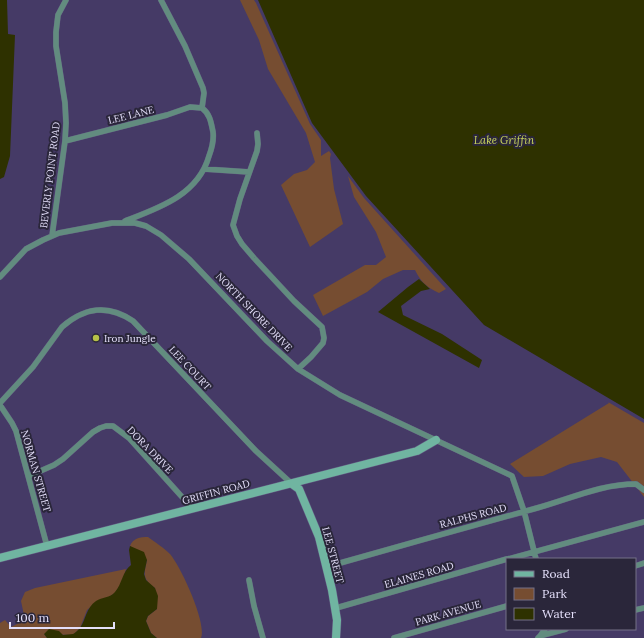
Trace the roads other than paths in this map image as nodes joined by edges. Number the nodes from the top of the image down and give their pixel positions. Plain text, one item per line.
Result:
1 (66, 0) edge
2 (162, 0) edge
3 (202, 108) junction
4 (258, 133) dead end
5 (65, 141) junction
6 (204, 169) junction
7 (249, 172) junction
8 (122, 222) junction
9 (52, 236) junction
10 (0, 277) edge
11 (298, 369) junction
12 (0, 404) edge
13 (436, 440) junction
14 (29, 476) junction
15 (292, 484) junction
16 (644, 490) edge
17 (192, 508) junction
18 (524, 511) junction
19 (644, 522) edge
20 (47, 546) junction
21 (534, 552) junction
22 (0, 558) edge
23 (512, 558) edge
24 (536, 558) edge
25 (506, 560) edge
26 (326, 567) junction
27 (249, 580) dead end
28 (506, 606) edge
29 (336, 608) junction
30 (563, 630) edge
31 (539, 637) edge
32 (263, 638) edge
33 (336, 638) edge
34 (394, 638) edge

1 - 5 street, BEVERLY POINT ROAD
2 - 3 street
3 - 5 street, LEE LANE
3 - 6 street
4 - 7 street
5 - 9 street, BEVERLY POINT ROAD
6 - 7 street
6 - 8 street
7 - 11 street
8 - 9 street, NORTH SHORE DRIVE
8 - 11 street, NORTH SHORE DRIVE
9 - 10 street, NORTH SHORE DRIVE
11 - 13 street, NORTH SHORE DRIVE
12 - 14 street, NORMAN STREET
12 - 15 street, LEE COURT
13 - 15 street, GRIFFIN ROAD
13 - 18 street, NORTH SHORE DRIVE
14 - 17 street, DORA DRIVE
14 - 20 street, NORMAN STREET
15 - 17 street, GRIFFIN ROAD
15 - 26 street, LEE STREET
16 - 18 street, RALPHS ROAD
17 - 20 street, GRIFFIN ROAD
18 - 21 street, NORTH SHORE DRIVE
18 - 26 street, RALPHS ROAD
19 - 21 street, ELAINES ROAD
20 - 22 street, GRIFFIN ROAD
21 - 23 street, ELAINES ROAD
21 - 24 street, NORTH SHORE DRIVE
25 - 29 street, ELAINES ROAD
26 - 29 street, LEE STREET
27 - 32 street
28 - 34 street, PARK AVENUE
29 - 33 street, LEE STREET
30 - 31 street

